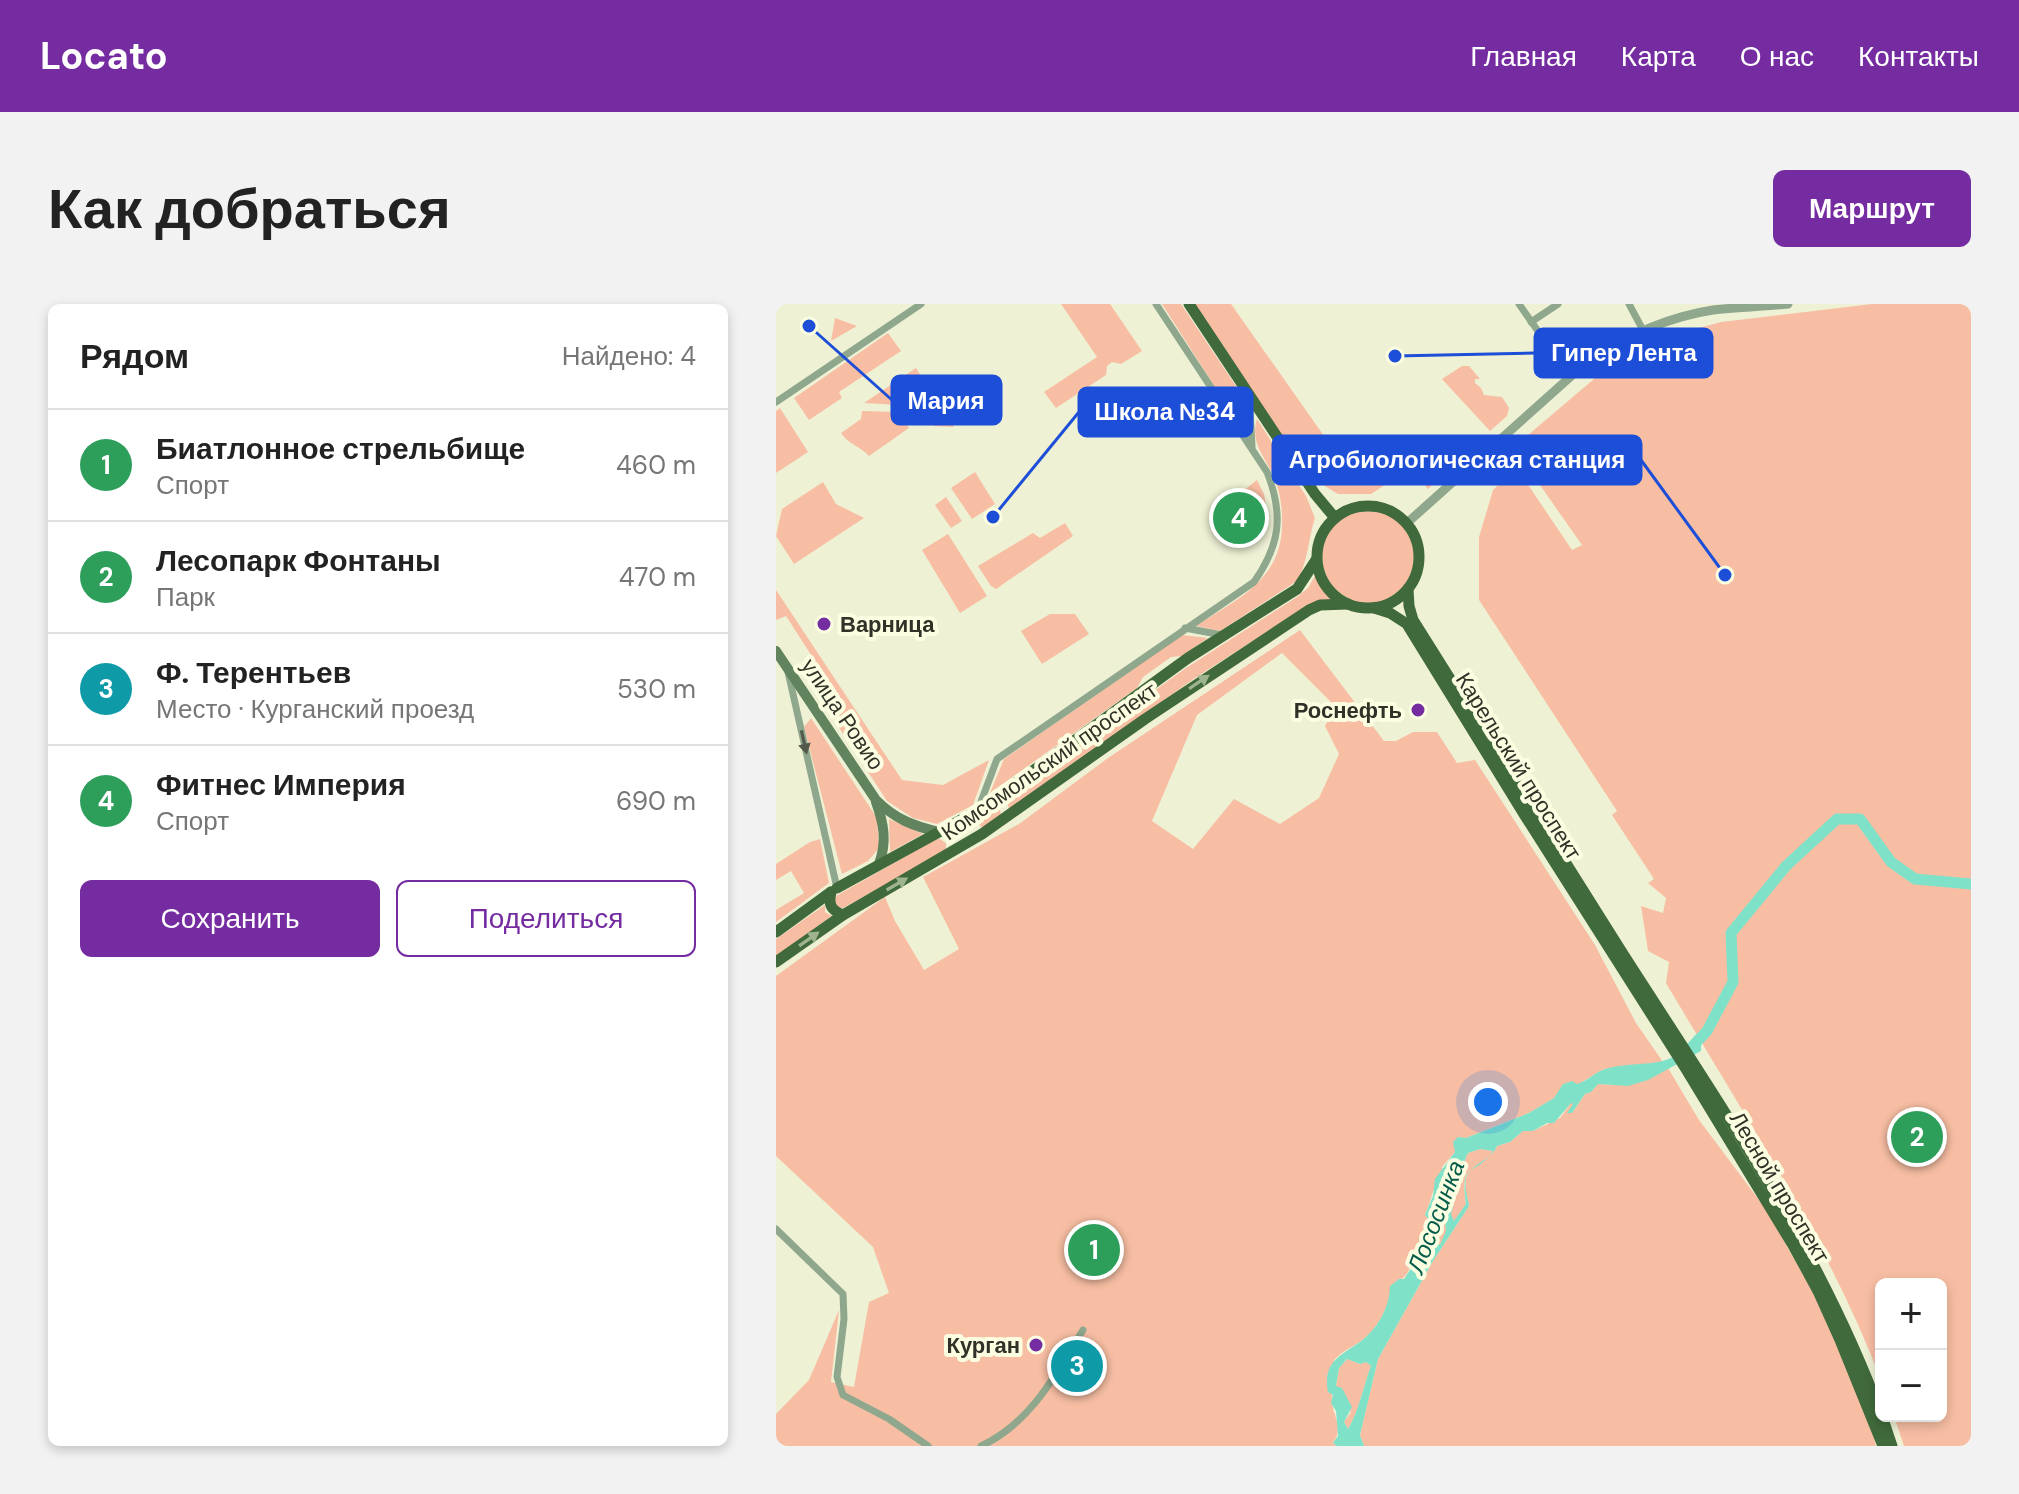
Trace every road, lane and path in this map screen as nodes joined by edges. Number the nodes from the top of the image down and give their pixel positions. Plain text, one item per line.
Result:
1 (921, 304) edge
2 (1156, 304) edge
3 (1189, 304) edge
4 (1519, 304) edge
5 (1558, 304) edge
6 (1629, 304) edge
7 (1788, 304) edge
8 (1710, 307) edge
9 (1531, 322) junction
10 (1643, 330) junction
11 (1570, 377) junction
12 (776, 402) edge
13 (1254, 403) junction
14 (1253, 451) junction
15 (1335, 518) junction
16 (1407, 523) junction
17 (1316, 560) junction
18 (1408, 589) junction
19 (1348, 604) junction
20 (1374, 608) junction
21 (1267, 609) junction
22 (1185, 628) junction
23 (1279, 630) junction
24 (1224, 635) junction
25 (776, 651) edge
26 (787, 666) junction
27 (1091, 729) junction
28 (1105, 747) junction
29 (994, 799) junction
30 (876, 800) junction
31 (978, 810) junction
32 (1528, 811) junction
33 (1005, 818) junction
34 (939, 832) junction
35 (950, 854) junction
36 (879, 864) junction
37 (834, 890) junction
38 (843, 915) junction
39 (776, 932) edge
40 (1621, 958) joint
41 (776, 962) edge
42 (1730, 1132) junction
43 (776, 1229) edge
44 (1083, 1330) dead end
45 (1875, 1399) edge
46 (1883, 1422) edge
47 (928, 1446) edge
48 (981, 1446) edge
49 (1883, 1446) edge
50 (1892, 1446) edge

1 - 12 street
2 - 14 street
3 - 13 main road
4 - 9 street
5 - 9 street
6 - 10 street
7 - 8 street
8 - 10 street
9 - 11 street
10 - 11 street
11 - 16 street
13 - 14 street
13 - 15 main road
14 - 22 street
15 - 16 main road
15 - 17 main road
16 - 18 main road
17 - 19 main road
17 - 21 main road, Комсомольский проспект
18 - 20 main road
18 - 32 main road, Карельский проспект
19 - 20 main road
19 - 23 main road, Комсомольский проспект
20 - 32 main road, Карельский проспект
21 - 23 main road
21 - 24 main road, Комсомольский проспект
22 - 24 street
22 - 31 street
28 -> 23 main road, Комсомольский проспект
24 - 27 main road, Комсомольский проспект
25 - 26 main road, улица Ровио
26 - 30 main road, улица Ровио
26 -> 37 street
27 - 28 main road
27 - 29 main road, Комсомольский проспект
28 - 33 main road, Комсомольский проспект
29 - 31 main road, Комсомольский проспект
29 - 33 main road
30 - 34 main road, улица Ровио
30 - 36 main road, улица Ровио
31 - 34 main road, Комсомольский проспект
32 - 40 main road, Карельский проспект
33 - 35 main road, Комсомольский проспект
34 - 35 main road
34 - 36 main road, Комсомольский проспект
38 -> 35 main road, Комсомольский проспект
36 - 37 main road, Комсомольский проспект
37 - 38 main road
37 - 39 main road, Комсомольский проспект
41 -> 38 main road, Комсомольский проспект
40 - 42 main road, Лесной проспект
42 - 45 main road, Лесной проспект
42 - 49 main road, Лесной проспект
43 - 47 street
44 - 48 street
46 - 50 main road, Лесной проспект

